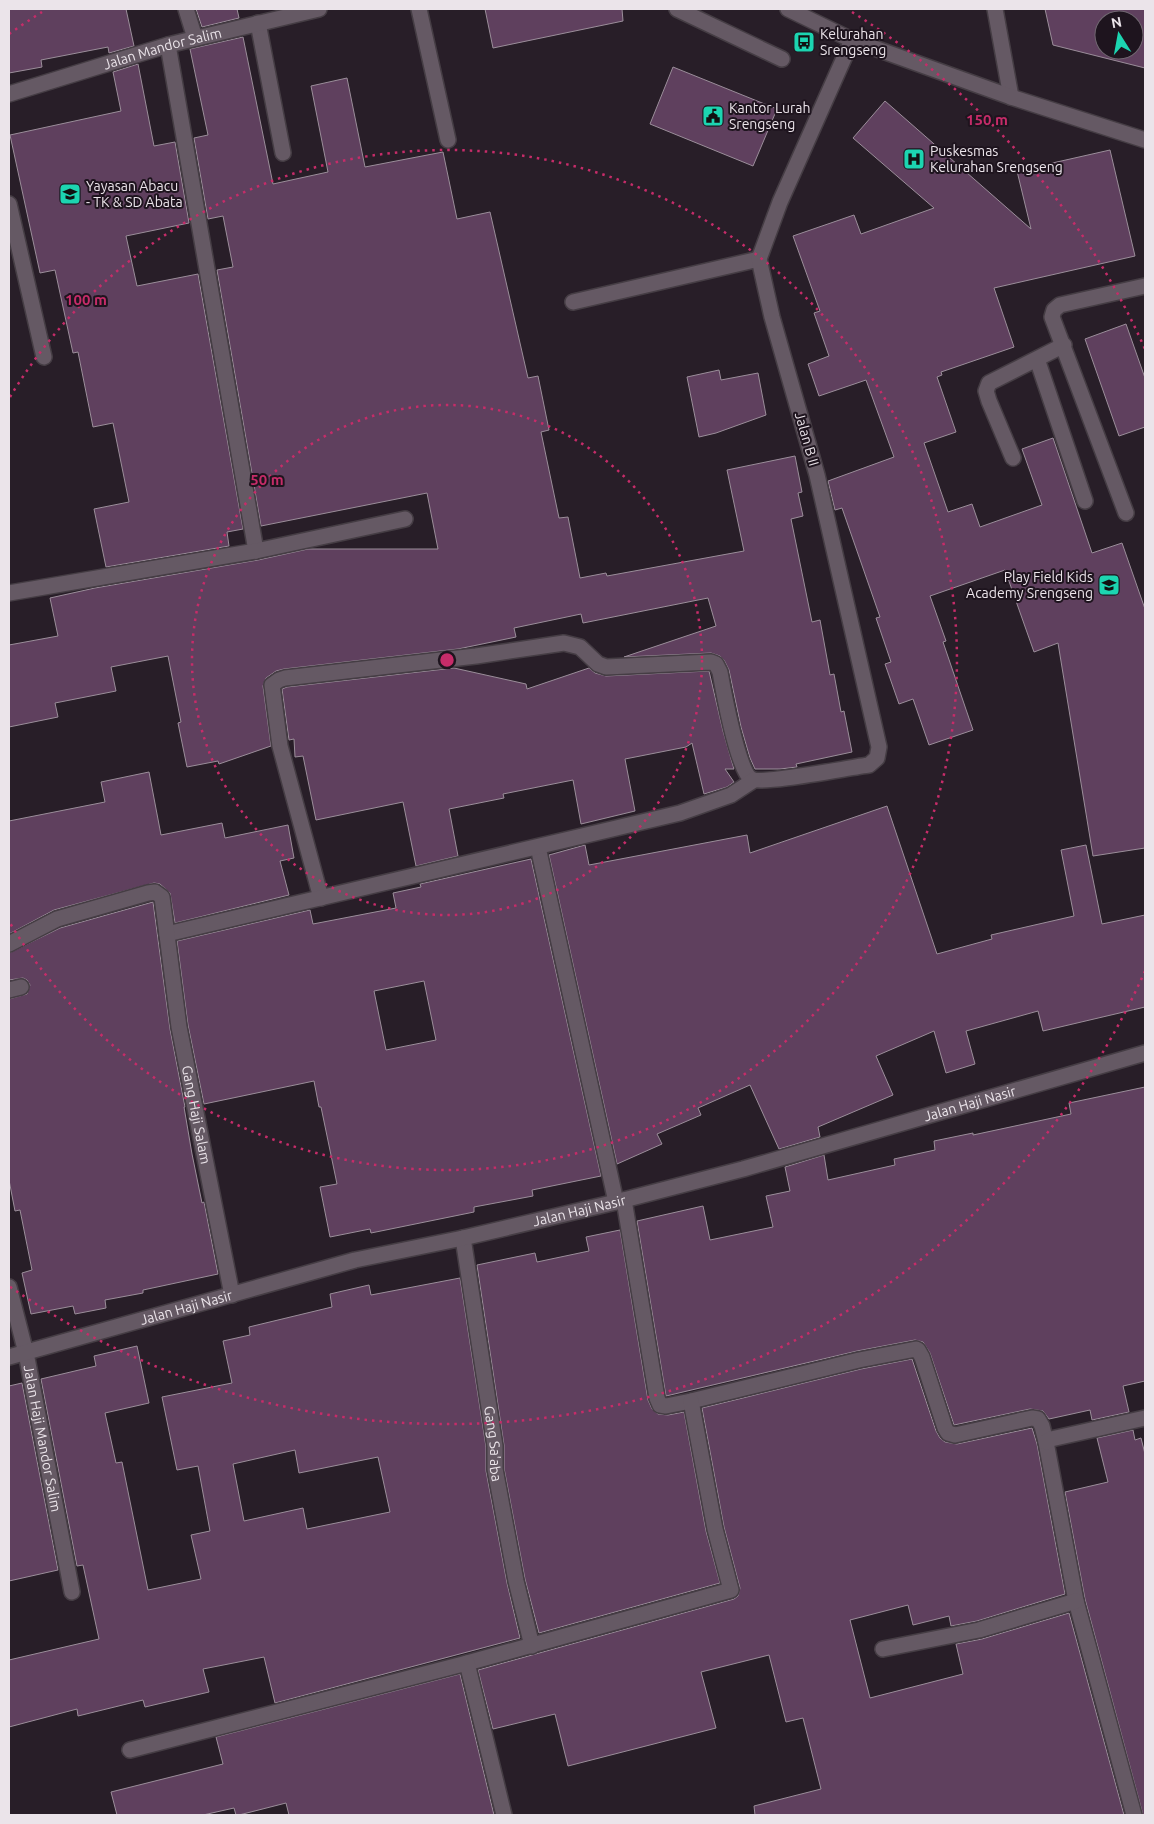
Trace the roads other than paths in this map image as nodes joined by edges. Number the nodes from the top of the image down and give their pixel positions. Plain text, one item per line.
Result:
1 (186, 9) edge
2 (319, 9) edge
3 (419, 9) edge
4 (677, 9) edge
5 (788, 9) edge
6 (995, 9) edge
7 (700, 14) edge
8 (258, 23) junction
9 (195, 38) junction
10 (852, 40) junction
11 (168, 45) junction
12 (782, 59) dead end
13 (9, 94) edge
14 (1011, 97) junction
15 (448, 140) dead end
16 (1145, 140) edge
17 (283, 153) dead end
18 (9, 204) edge
19 (759, 260) junction
20 (1145, 286) edge
21 (573, 302) dead end
22 (1064, 346) junction
23 (44, 357) dead end
24 (1037, 359) junction
25 (1013, 458) dead end
26 (1086, 501) dead end
27 (1126, 513) dead end
28 (405, 519) dead end
29 (256, 551) junction
30 (9, 593) edge
31 (754, 780) junction
32 (538, 847) junction
33 (321, 898) junction
34 (166, 934) junction
35 (9, 944) edge
36 (1145, 1052) edge
37 (620, 1201) junction
38 (463, 1238) junction
39 (9, 1287) edge
40 (232, 1295) junction
41 (26, 1353) junction
42 (9, 1357) edge
43 (691, 1402) junction
44 (1145, 1418) edge
45 (1046, 1442) junction
46 (72, 1592) dead end
47 (1076, 1601) junction
48 (532, 1646) junction
49 (884, 1649) dead end
50 (467, 1663) junction
51 (130, 1750) dead end
52 (504, 1815) edge
53 (1134, 1815) edge

1 - 9 street
2 - 8 street, Jalan Mandor Salim
3 - 15 street
4 - 7 street
5 - 10 street
6 - 14 street
7 - 12 street
8 - 9 street, Jalan Mandor Salim
8 - 17 street
9 - 11 street, Jalan Mandor Salim
10 - 14 street
10 - 19 street
11 - 13 street, Jalan Mandor Salim
11 - 29 street
14 - 16 street
18 - 23 street
19 - 21 street
19 - 31 street, Jalan B II
20 - 22 street
22 - 24 street
22 - 27 street
24 - 25 street
24 - 26 street
28 - 29 street
29 - 30 street
31 - 32 street
31 - 33 street
32 - 33 street
32 - 37 street
33 - 34 street
34 - 35 street, Gang Haji Salam
34 - 40 street, Gang Haji Salam
36 - 37 street, Jalan Haji Nasir
37 - 38 street, Jalan Haji Nasir
37 - 43 street
38 - 40 street, Jalan Haji Nasir
38 - 48 street, Gang Sa'aba
39 - 41 street, Jalan Haji Mandor Salim
40 - 41 street, Jalan Haji Nasir
41 - 42 street, Jalan Haji Nasir
41 - 46 street, Jalan Haji Mandor Salim
43 - 45 street
43 - 48 street
44 - 45 street
45 - 47 street
47 - 49 street
47 - 53 street
48 - 50 street
50 - 51 street
50 - 52 street

